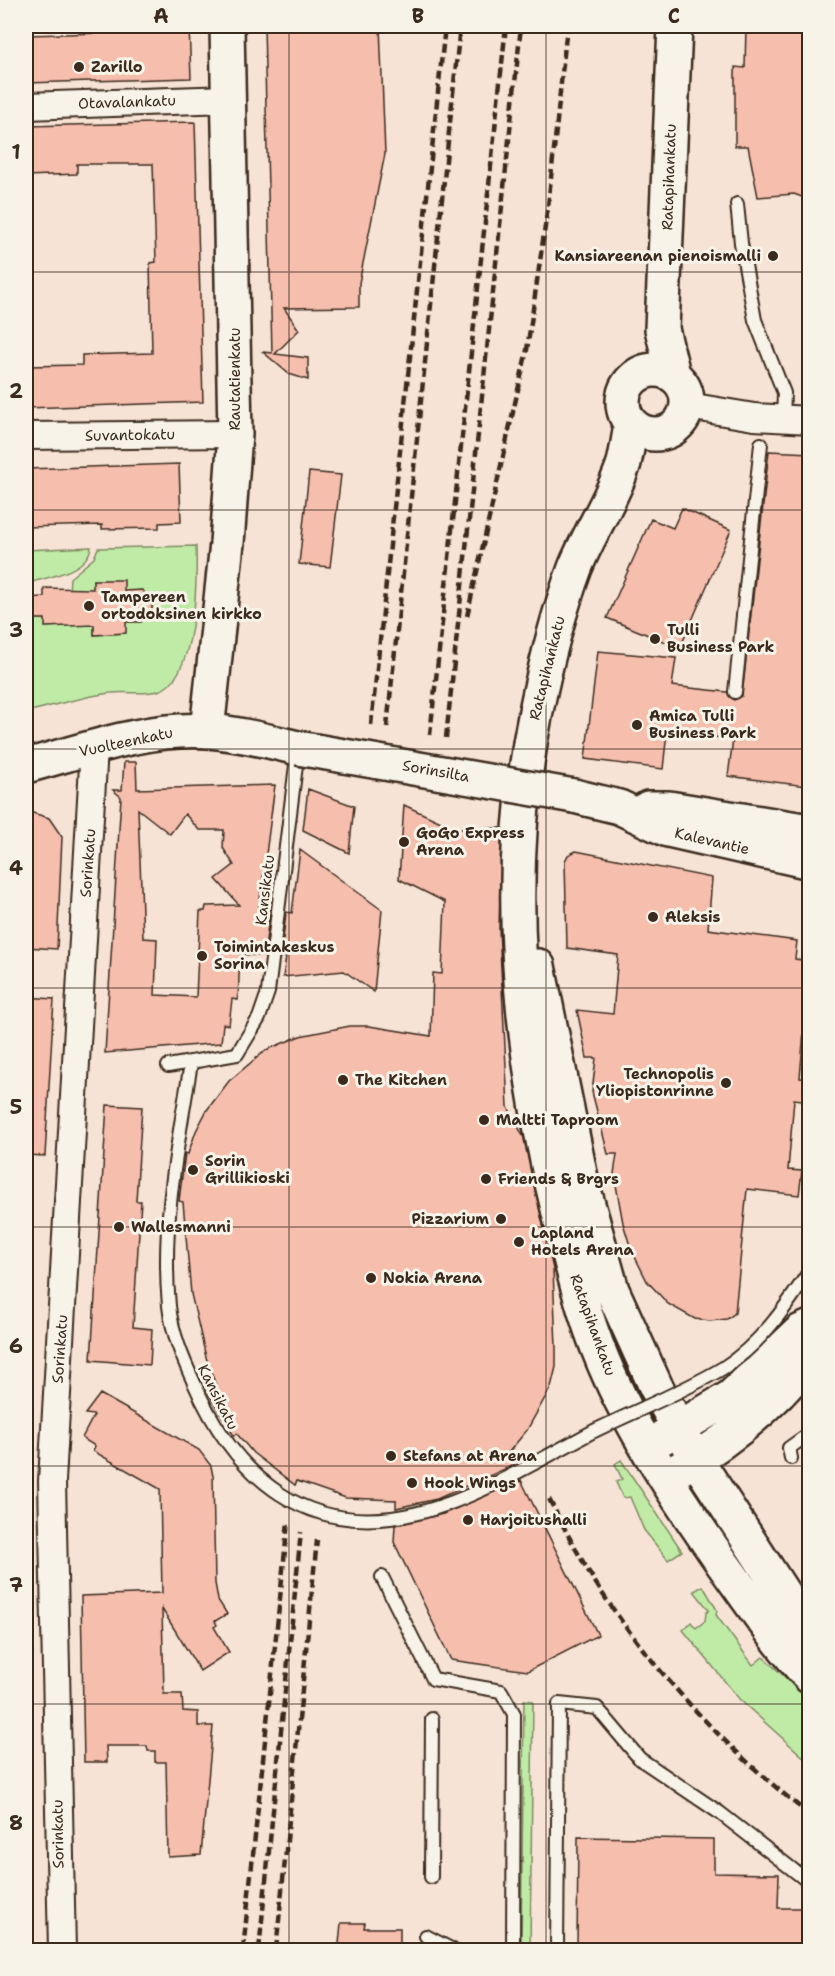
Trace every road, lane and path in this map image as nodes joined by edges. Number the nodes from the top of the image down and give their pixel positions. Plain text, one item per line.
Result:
1 (227, 26) edge
2 (675, 26) edge
3 (229, 99) junction
4 (26, 106) edge
5 (737, 204) dead end
6 (659, 373) junction
7 (688, 406) junction
8 (783, 419) junction
9 (810, 420) edge
10 (644, 429) junction
11 (235, 434) junction
12 (26, 436) edge
13 (761, 444) dead end
14 (735, 693) dead end
15 (207, 731) junction
16 (94, 747) junction
17 (298, 747) junction
18 (26, 766) edge
19 (574, 796) joint
20 (619, 807) junction
21 (810, 831) edge
22 (810, 862) edge
23 (519, 882) junction
24 (191, 1063) junction
25 (168, 1066) dead end
26 (809, 1272) edge
27 (810, 1327) edge
28 (810, 1358) edge
29 (678, 1429) junction
30 (810, 1432) edge
31 (646, 1447) junction
32 (790, 1458) dead end
33 (696, 1460) junction
34 (663, 1478) junction
35 (382, 1577) dead end
36 (810, 1635) edge
37 (810, 1677) edge
38 (432, 1719) dead end
39 (431, 1877) dead end
40 (810, 1883) edge
41 (426, 1936) dead end
42 (62, 1950) edge
43 (453, 1950) edge
44 (513, 1950) edge
45 (557, 1950) edge

1 - 3 main road, Rautatienkatu
2 - 6 main road, Ratapihankatu
3 - 4 street, Otavalankatu
3 - 11 main road, Rautatienkatu
5 - 8 lane
6 - 7 main road
6 - 10 main road
7 - 8 street
7 - 10 main road
8 - 9 street
10 - 23 main road, Ratapihankatu
11 - 12 street, Suvantokatu
11 - 15 main road, Rautatienkatu
13 - 14 lane
15 - 16 main road, Vuolteenkatu
15 - 17 main road, Vuolteenkatu
16 - 18 main road, Vuolteenkatu
16 - 42 street, Sorinkatu
17 - 19 main road, Sorinsilta, bridge
17 - 24 lane, Kansikatu
19 - 20 main road, Kalevantie
20 - 21 main road, Kalevantie
20 - 22 main road, Kalevantie
23 - 29 main road, Ratapihankatu
23 - 31 main road, Ratapihankatu
24 - 25 lane, Kansikatu
24 - 26 lane, Kansikatu, bridge
27 - 29 main road
28 - 33 main road
29 - 31 main road
29 - 33 main road, Ratapihankatu
30 - 32 lane
31 - 34 main road, Ratapihankatu
33 - 34 main road
33 - 36 main road, Ratapihankatu
34 - 37 main road, Ratapihankatu
35 - 44 lane
38 - 39 lane
40 - 45 lane
41 - 43 lane

